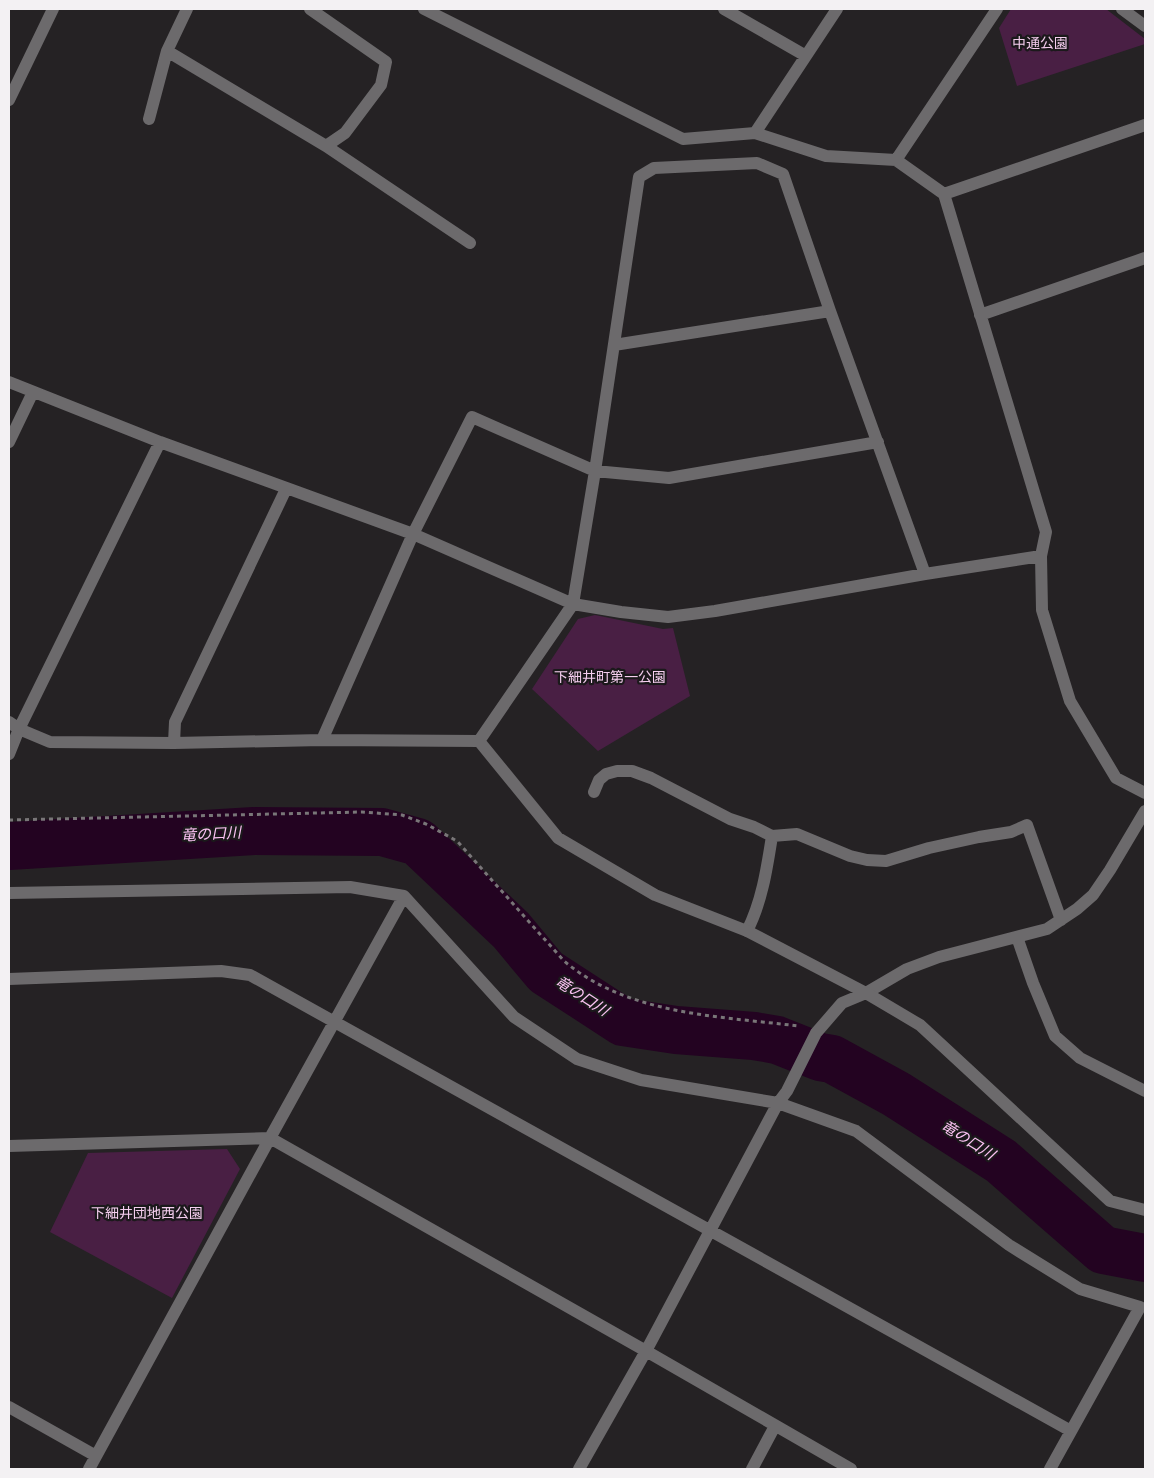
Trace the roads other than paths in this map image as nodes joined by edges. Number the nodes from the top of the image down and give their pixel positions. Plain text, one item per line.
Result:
1 (53, 9) edge
2 (187, 9) edge
3 (310, 9) edge
4 (424, 9) edge
5 (724, 9) edge
6 (837, 9) edge
7 (997, 9) edge
8 (1122, 9) edge
9 (1145, 26) edge
10 (167, 51) junction
11 (806, 56) junction
12 (9, 100) edge
13 (149, 119) dead end
14 (1145, 125) edge
15 (755, 133) junction
16 (326, 146) junction
17 (896, 160) junction
18 (944, 194) junction
19 (470, 243) dead end
20 (1145, 258) edge
21 (830, 311) junction
22 (980, 315) junction
23 (614, 345) junction
24 (9, 382) edge
25 (33, 392) junction
26 (9, 442) edge
27 (160, 442) junction
28 (878, 442) junction
29 (595, 471) junction
30 (286, 489) junction
31 (412, 534) junction
32 (1041, 556) junction
33 (925, 574) junction
34 (573, 604) junction
35 (14, 726) edge
36 (322, 740) junction
37 (479, 741) junction
38 (174, 743) junction
39 (9, 754) edge
40 (594, 792) dead end
41 (1145, 792) edge
42 (1145, 811) edge
43 (772, 836) junction
44 (9, 893) edge
45 (404, 896) junction
46 (1061, 920) junction
47 (747, 931) junction
48 (1016, 937) junction
49 (9, 979) edge
50 (866, 993) junction
51 (334, 1022) junction
52 (1145, 1092) edge
53 (778, 1103) junction
54 (270, 1138) junction
55 (9, 1146) edge
56 (1145, 1210) edge
57 (710, 1231) junction
58 (1143, 1306) edge
59 (646, 1351) junction
60 (9, 1407) edge
61 (775, 1426) junction
62 (1071, 1431) junction
63 (96, 1456) junction
64 (89, 1469) edge
65 (579, 1469) edge
66 (752, 1469) edge
67 (851, 1469) edge
68 (1050, 1469) edge

1 - 12 street
2 - 10 street
3 - 16 street
4 - 15 street
5 - 11 street
6 - 11 street
7 - 17 street
8 - 9 street
10 - 13 street
10 - 16 street
11 - 15 street
14 - 18 street
15 - 17 street
16 - 19 street
17 - 18 street
18 - 22 street
20 - 22 street
21 - 23 street
21 - 23 street
21 - 28 street
22 - 32 street
23 - 29 street
24 - 25 street
25 - 26 street
25 - 27 street
27 - 30 street
27 - 35 street
28 - 29 street
28 - 33 street
29 - 31 street
29 - 34 street
30 - 31 street
30 - 38 street
31 - 34 street
31 - 36 street
32 - 33 street
32 - 41 street
33 - 34 street
34 - 37 street
35 - 38 street
35 - 39 street
36 - 37 street
36 - 38 street
37 - 47 street
40 - 43 street
42 - 46 street
43 - 46 street
43 - 47 street
44 - 45 street
45 - 51 street
45 - 53 street
46 - 48 street
47 - 50 street
48 - 50 street
48 - 52 street
49 - 51 street
50 - 53 street
50 - 56 street
51 - 54 street
51 - 57 street
53 - 57 street
53 - 58 street
54 - 55 street
54 - 59 street
54 - 63 street
57 - 59 street
57 - 62 street
58 - 62 street
59 - 61 street
59 - 65 street
60 - 63 street
61 - 66 street
61 - 67 street
62 - 68 street
63 - 64 street

